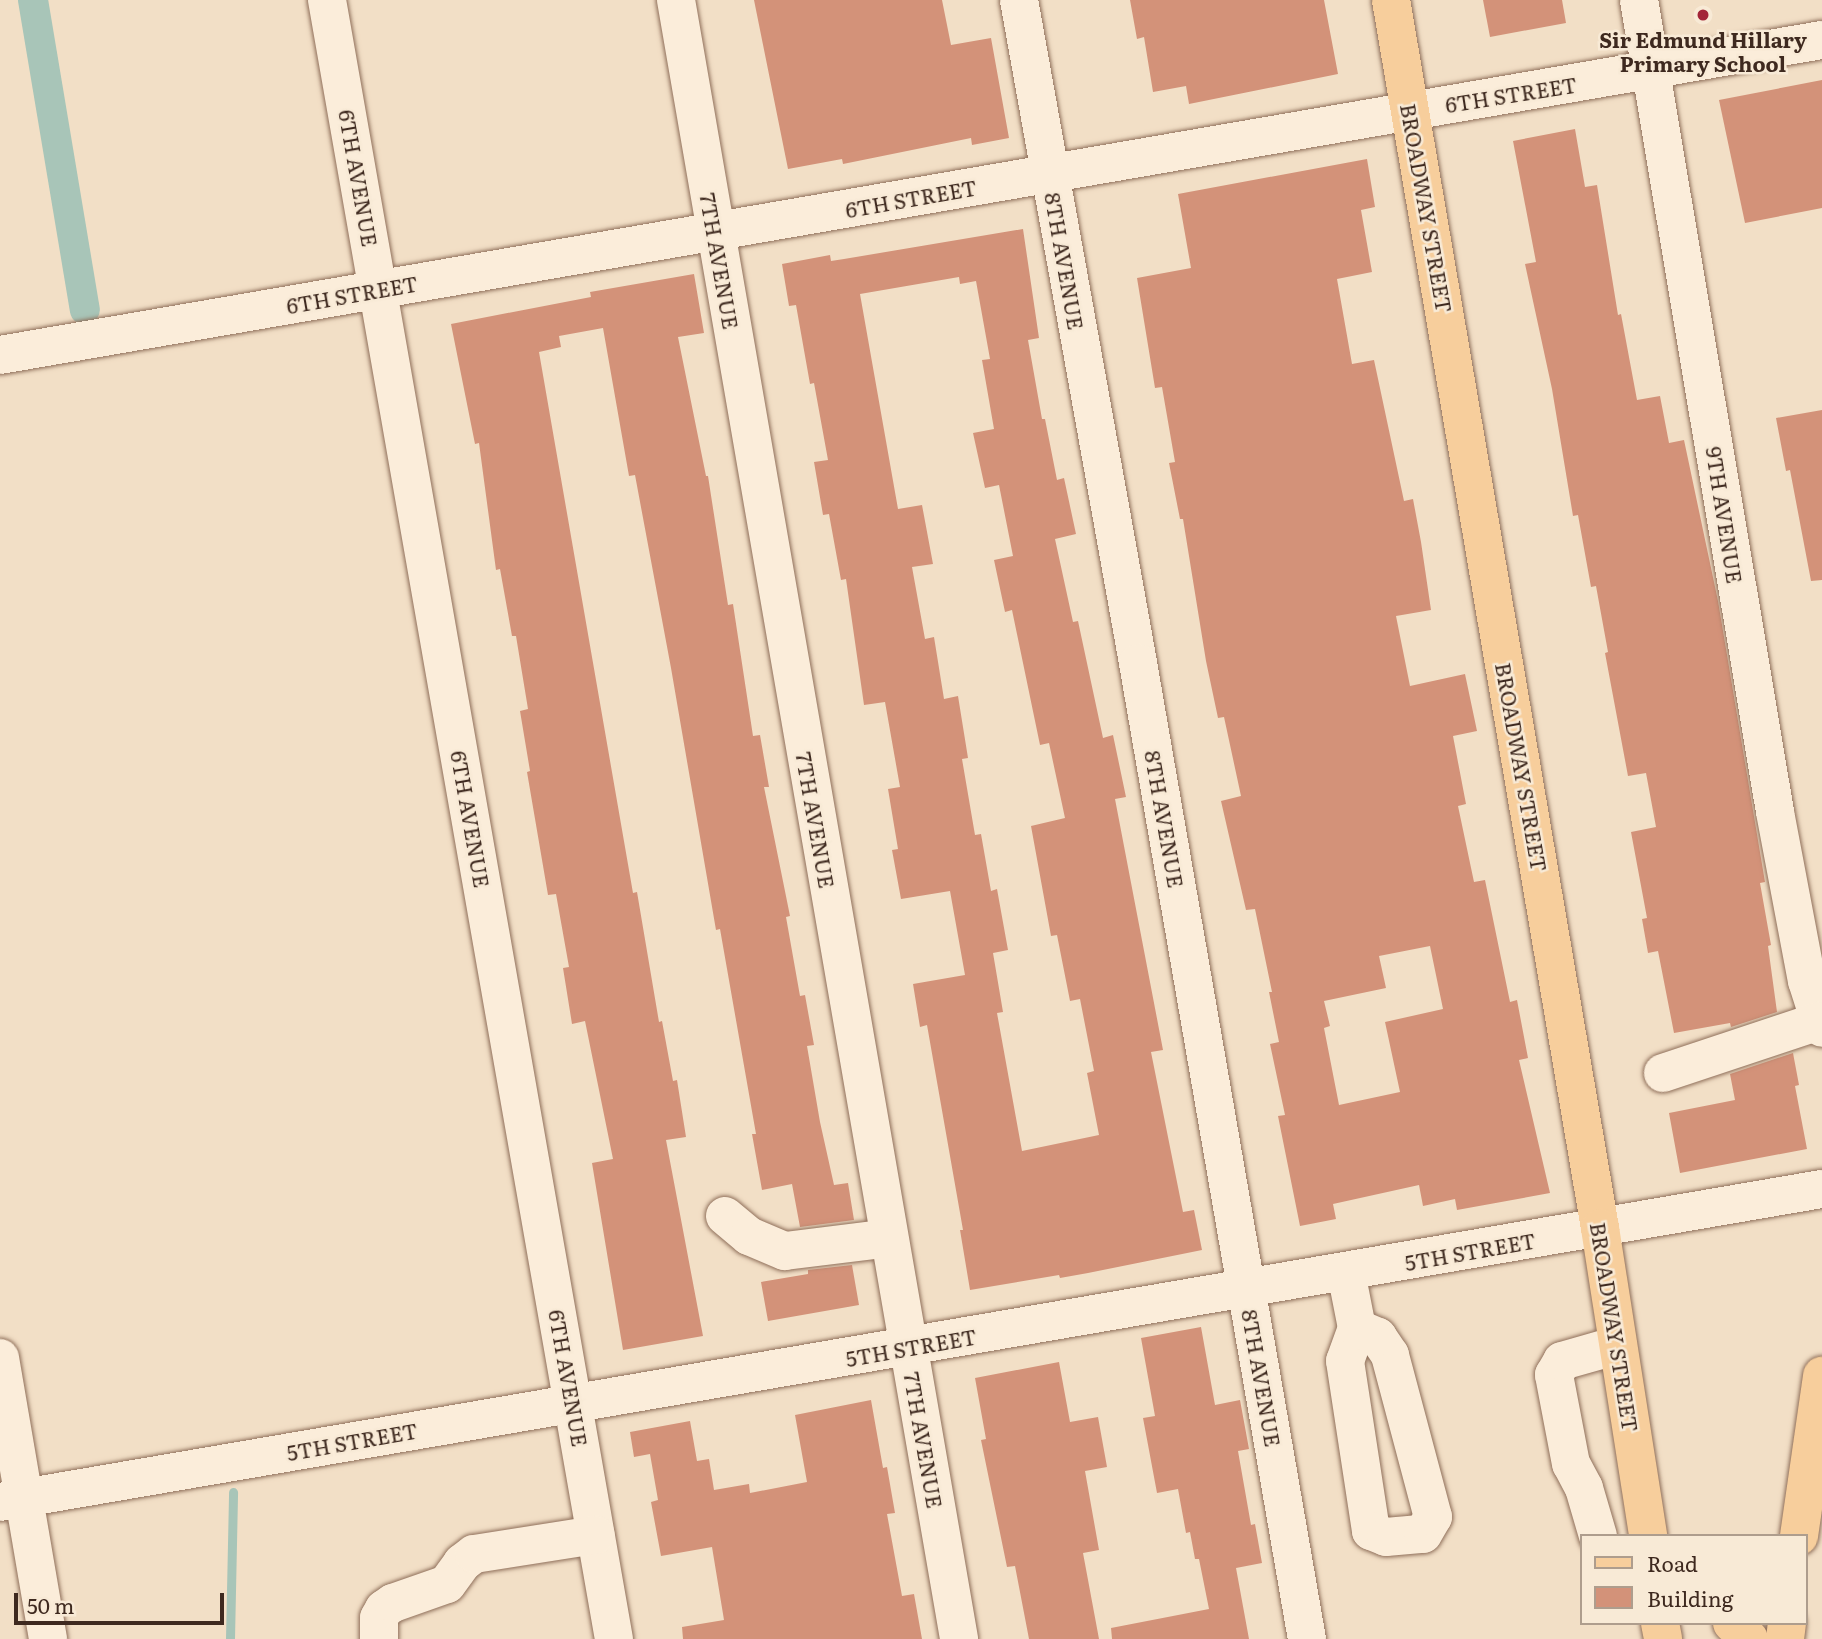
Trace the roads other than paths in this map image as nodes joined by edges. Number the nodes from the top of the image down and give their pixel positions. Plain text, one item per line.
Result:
1 (327, 0) edge
2 (676, 0) edge
3 (1019, 0) edge
4 (1391, 0) edge
5 (1639, 0) edge
6 (1822, 40) edge
7 (1652, 71) junction
8 (1410, 110) junction
9 (1049, 175) junction
10 (715, 232) junction
11 (379, 290) junction
12 (0, 355) edge
13 (1810, 923) edge
14 (1821, 1025) edge
15 (1663, 1073) dead end
16 (1822, 1189) edge
17 (724, 1216) dead end
18 (1600, 1228) junction
19 (889, 1238) junction
20 (1346, 1272) junction
21 (1247, 1288) junction
22 (1357, 1328) junction
23 (1618, 1345) junction
24 (908, 1347) junction
25 (0, 1358) edge
26 (1822, 1382) edge
27 (574, 1404) junction
28 (1637, 1462) junction
29 (12, 1500) edge
30 (1597, 1534) edge
31 (1648, 1534) edge
32 (1670, 1534) edge
33 (1799, 1534) edge
34 (596, 1535) junction
35 (1734, 1625) edge
36 (48, 1639) edge
37 (379, 1639) edge
38 (614, 1639) edge
39 (959, 1639) edge
40 (1307, 1639) edge
41 (1749, 1639) edge

1 - 11 street, 6TH AVENUE
2 - 10 street, 7TH AVENUE
3 - 9 street, 8TH AVENUE
4 - 8 main road, BROADWAY STREET
5 - 7 street, 9TH AVENUE
6 - 7 street, 6TH STREET
7 - 8 street, 6TH STREET
7 - 13 street, 9TH AVENUE
8 - 9 street, 6TH STREET
8 - 18 main road, BROADWAY STREET
9 - 10 street, 6TH STREET
9 - 21 street, 8TH AVENUE
10 - 11 street, 6TH STREET
10 - 19 street, 7TH AVENUE
11 - 12 street, 6TH STREET
11 - 27 street, 6TH AVENUE
13 - 14 street, 9TH AVENUE
14 - 15 street
16 - 18 street, 5TH STREET
17 - 19 street
18 - 20 street, 5TH STREET
18 - 23 main road, BROADWAY STREET
19 - 24 street, 7TH AVENUE
20 - 21 street, 5TH STREET
20 - 22 street
21 - 24 street, 5TH STREET
21 - 40 street, 8TH AVENUE
22 - 22 street
23 - 28 main road, BROADWAY STREET
23 - 30 street
24 - 27 street, 5TH STREET
24 - 39 street, 7TH AVENUE
25 - 29 street
26 - 33 main road
27 - 29 street, 5TH STREET
27 - 34 street, 6TH AVENUE
28 - 31 main road, BROADWAY STREET
28 - 32 main road
29 - 36 street
34 - 37 street
34 - 38 street, 6TH AVENUE
35 - 41 main road

